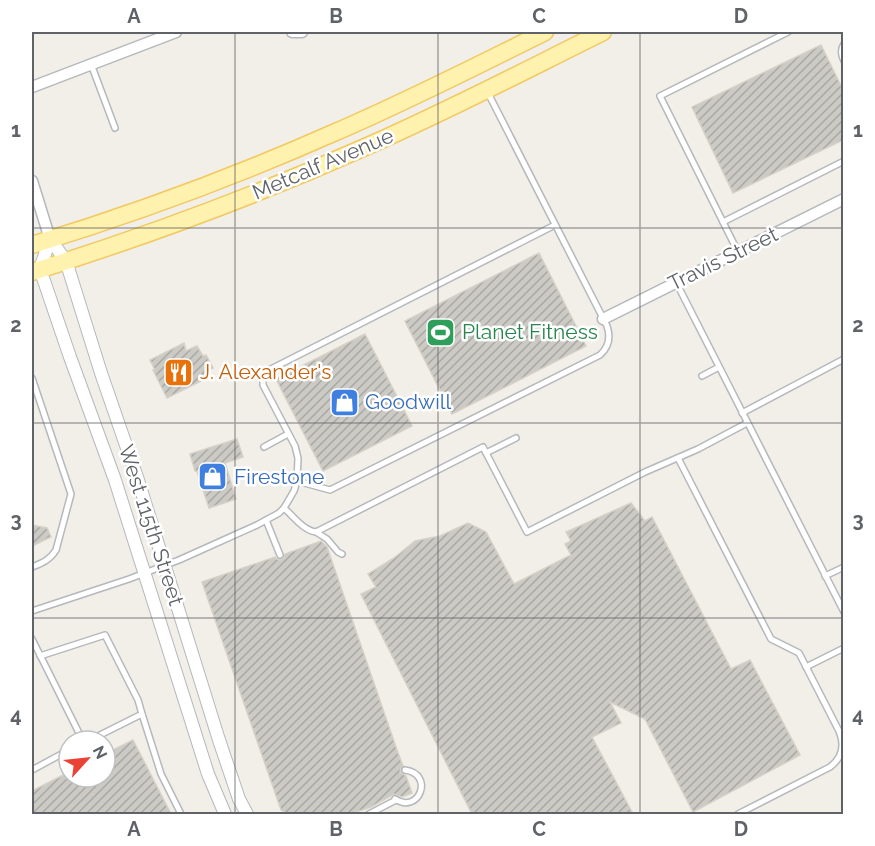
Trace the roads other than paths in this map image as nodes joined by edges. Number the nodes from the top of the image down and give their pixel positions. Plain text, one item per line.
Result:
1 (176, 32) edge
2 (292, 32) edge
3 (302, 32) edge
4 (545, 32) edge
5 (603, 32) edge
6 (788, 32) edge
7 (843, 44) edge
8 (843, 61) edge
9 (91, 64) junction
10 (32, 87) edge
11 (486, 90) junction
12 (115, 129) dead end
13 (843, 161) edge
14 (32, 181) edge
15 (843, 199) edge
16 (723, 222) junction
17 (555, 225) junction
18 (50, 239) junction
19 (32, 245) edge
20 (738, 252) junction
21 (66, 261) junction
22 (36, 271) edge
23 (676, 282) junction
24 (603, 319) junction
25 (843, 359) edge
26 (719, 367) junction
27 (702, 376) dead end
28 (32, 378) edge
29 (742, 413) junction
30 (747, 423) junction
31 (288, 434) junction
32 (516, 438) dead end
33 (264, 447) dead end
34 (486, 453) junction
35 (678, 458) junction
36 (297, 481) junction
37 (284, 508) junction
38 (266, 520) junction
39 (316, 532) junction
40 (342, 554) dead end
41 (280, 555) dead end
42 (165, 565) junction
43 (32, 567) edge
44 (843, 567) edge
45 (145, 573) junction
46 (825, 576) junction
47 (32, 611) edge
48 (843, 612) edge
49 (32, 639) edge
50 (843, 648) edge
51 (40, 656) junction
52 (806, 667) junction
53 (142, 714) junction
54 (76, 729) edge
55 (112, 729) edge
56 (57, 756) edge
57 (32, 770) edge
58 (405, 770) dead end
59 (367, 813) edge
60 (181, 814) edge
61 (225, 814) edge
62 (247, 814) edge
63 (738, 814) edge

1 - 9 street
2 - 3 street
4 - 18 main road, Metcalf Avenue
5 - 11 main road, Metcalf Avenue
6 - 16 lane
7 - 8 lane
9 - 10 street
9 - 12 lane
11 - 17 lane
11 - 21 main road, Metcalf Avenue
13 - 16 lane
14 - 18 street, West 115th Street
15 - 20 street, Travis Street
16 - 20 lane
17 - 24 lane
17 - 31 lane
18 - 19 main road, Metcalf Avenue
18 - 21 street, West 115th Street
18 - 22 street
20 - 23 street, Travis Street
21 - 22 main road, Metcalf Avenue
21 - 42 street, West 115th Street
22 - 45 street, West 115th Street
23 - 24 street, Travis Street
23 - 26 lane
24 - 36 lane
25 - 29 lane
26 - 27 lane
26 - 29 lane
28 - 43 lane
29 - 30 lane
30 - 35 lane
30 - 46 lane
31 - 33 lane
31 - 36 lane
32 - 34 lane
34 - 35 lane
34 - 39 lane
35 - 52 lane
36 - 37 lane
37 - 38 lane
37 - 39 lane
38 - 41 lane
38 - 42 lane
39 - 40 lane
42 - 45 lane
42 - 62 street, West 115th Street
44 - 46 lane
45 - 47 lane
45 - 61 street, West 115th Street
46 - 48 lane
49 - 51 lane
50 - 52 lane
51 - 53 lane
51 - 54 lane
52 - 63 lane
53 - 55 lane
53 - 60 lane
56 - 57 lane
58 - 59 lane

